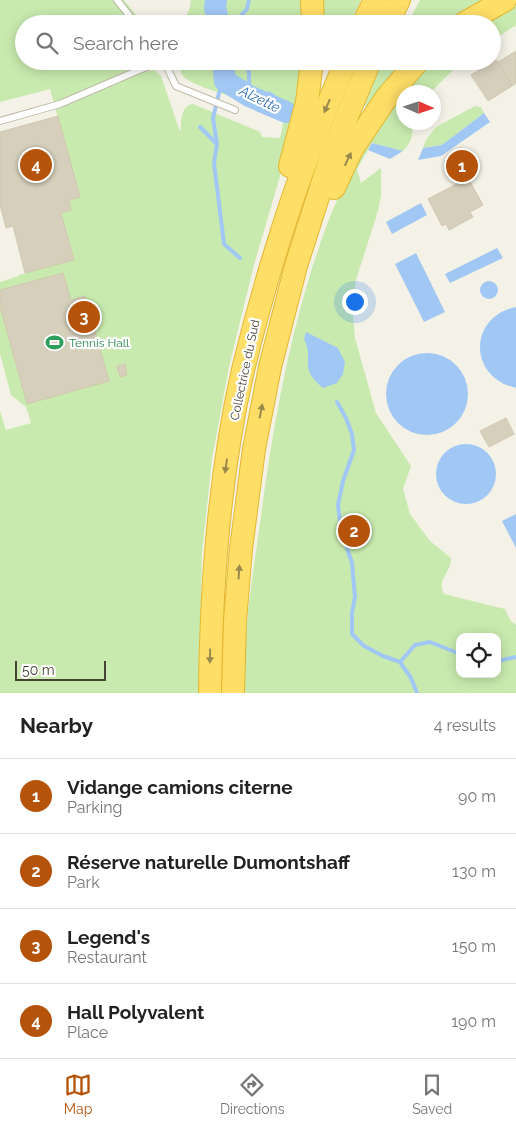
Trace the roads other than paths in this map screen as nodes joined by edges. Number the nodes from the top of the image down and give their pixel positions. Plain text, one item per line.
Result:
1 (117, 0) edge
2 (312, 0) edge
3 (375, 0) edge
4 (399, 0) edge
5 (505, 0) edge
6 (129, 15) edge
7 (313, 15) edge
8 (368, 15) edge
9 (392, 15) edge
10 (479, 15) edge
11 (139, 70) edge
12 (168, 70) edge
13 (311, 70) edge
14 (342, 70) edge
15 (366, 70) edge
16 (410, 70) edge
17 (235, 110) dead end
18 (0, 121) edge
19 (296, 266) junction
20 (262, 299) junction
21 (210, 693) edge
22 (233, 693) edge

1 - 6 lane
2 - 7 highway
3 - 8 highway
4 - 9 highway
5 - 10 highway
11 - 18 lane
12 - 17 lane
13 - 20 highway
14 -> 20 highway, Collectrice du Sud
15 - 19 highway, Collectrice du Sud
19 -> 16 highway
22 -> 19 highway, Collectrice du Sud
20 -> 21 highway, Collectrice du Sud

